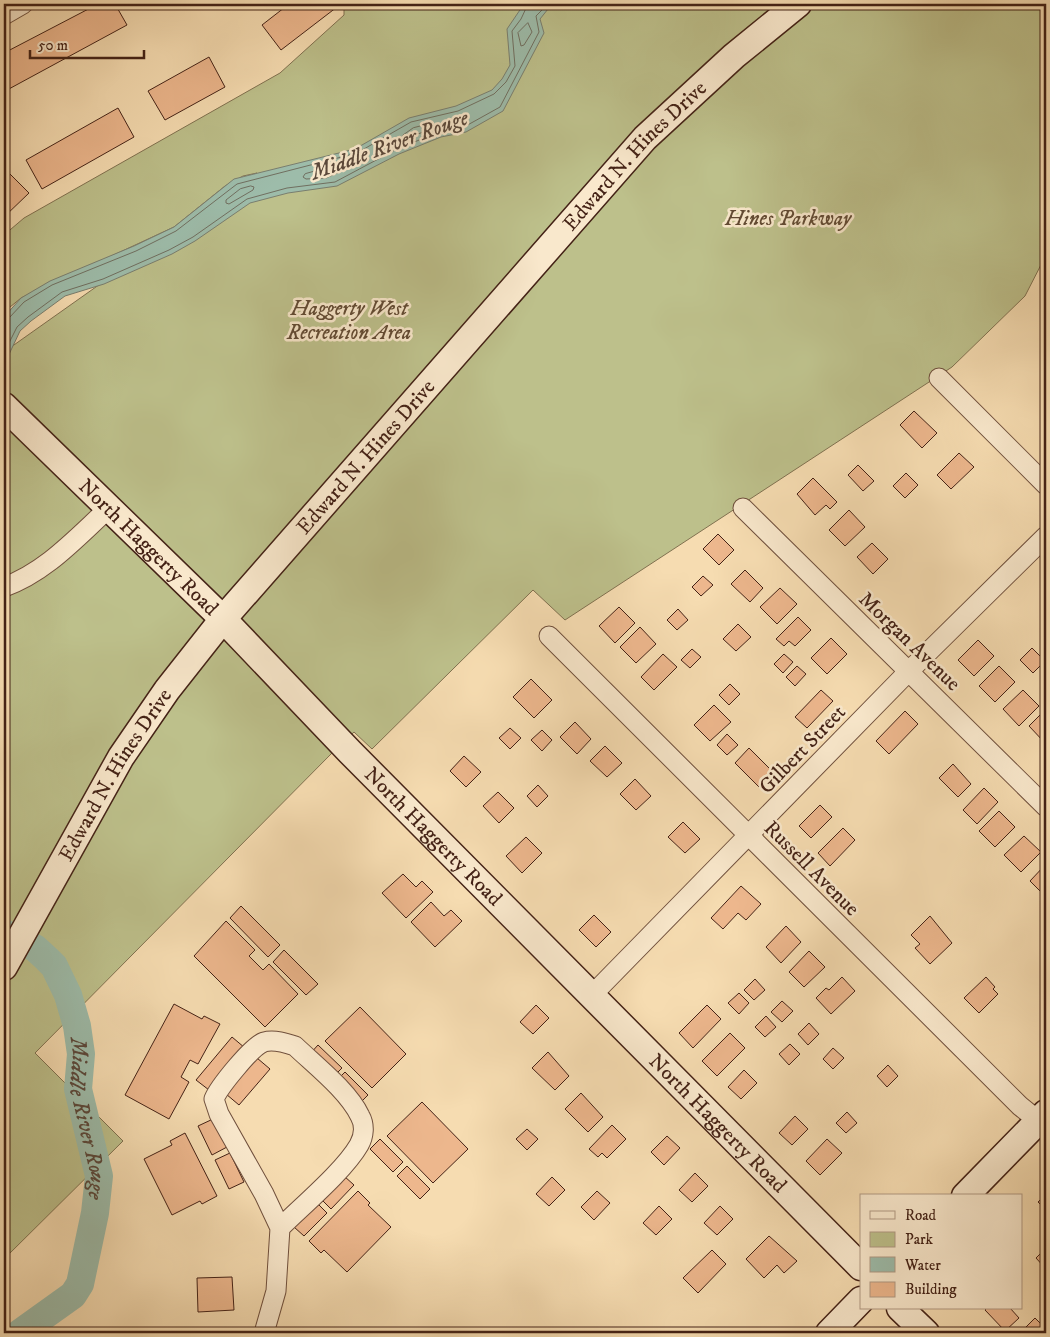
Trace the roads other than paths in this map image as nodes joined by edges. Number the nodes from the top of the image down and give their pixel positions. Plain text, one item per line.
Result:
1 (23, 4) edge
2 (798, 4) edge
3 (4, 15) edge
4 (939, 378) dead end
5 (4, 406) edge
6 (1046, 484) edge
7 (109, 508) junction
8 (743, 508) dead end
9 (1046, 536) edge
10 (4, 587) edge
11 (223, 619) junction
12 (549, 636) dead end
13 (908, 672) junction
14 (1046, 807) edge
15 (748, 836) junction
16 (4, 967) edge
17 (592, 995) junction
18 (1044, 1120) edge
19 (967, 1194) edge
20 (280, 1228) junction
21 (860, 1266) edge
22 (860, 1301) edge
23 (902, 1310) edge
24 (264, 1333) edge
25 (829, 1333) edge
26 (926, 1333) edge

1 - 3 street
2 - 11 street, Edward N. Hines Drive
4 - 6 street
5 - 7 street, North Haggerty Road
7 - 10 street
7 - 11 street, North Haggerty Road
8 - 13 street, Morgan Avenue
9 - 13 street, Gilbert Street
11 - 16 street, Edward N. Hines Drive
11 - 17 street, North Haggerty Road
12 - 15 street, Russell Avenue
13 - 14 street, Morgan Avenue
13 - 15 street, Gilbert Street
15 - 17 street, Gilbert Street
15 - 18 street, Russell Avenue
17 - 21 street, North Haggerty Road
18 - 19 street
20 - 20 street
20 - 24 street
22 - 25 street
23 - 26 street

